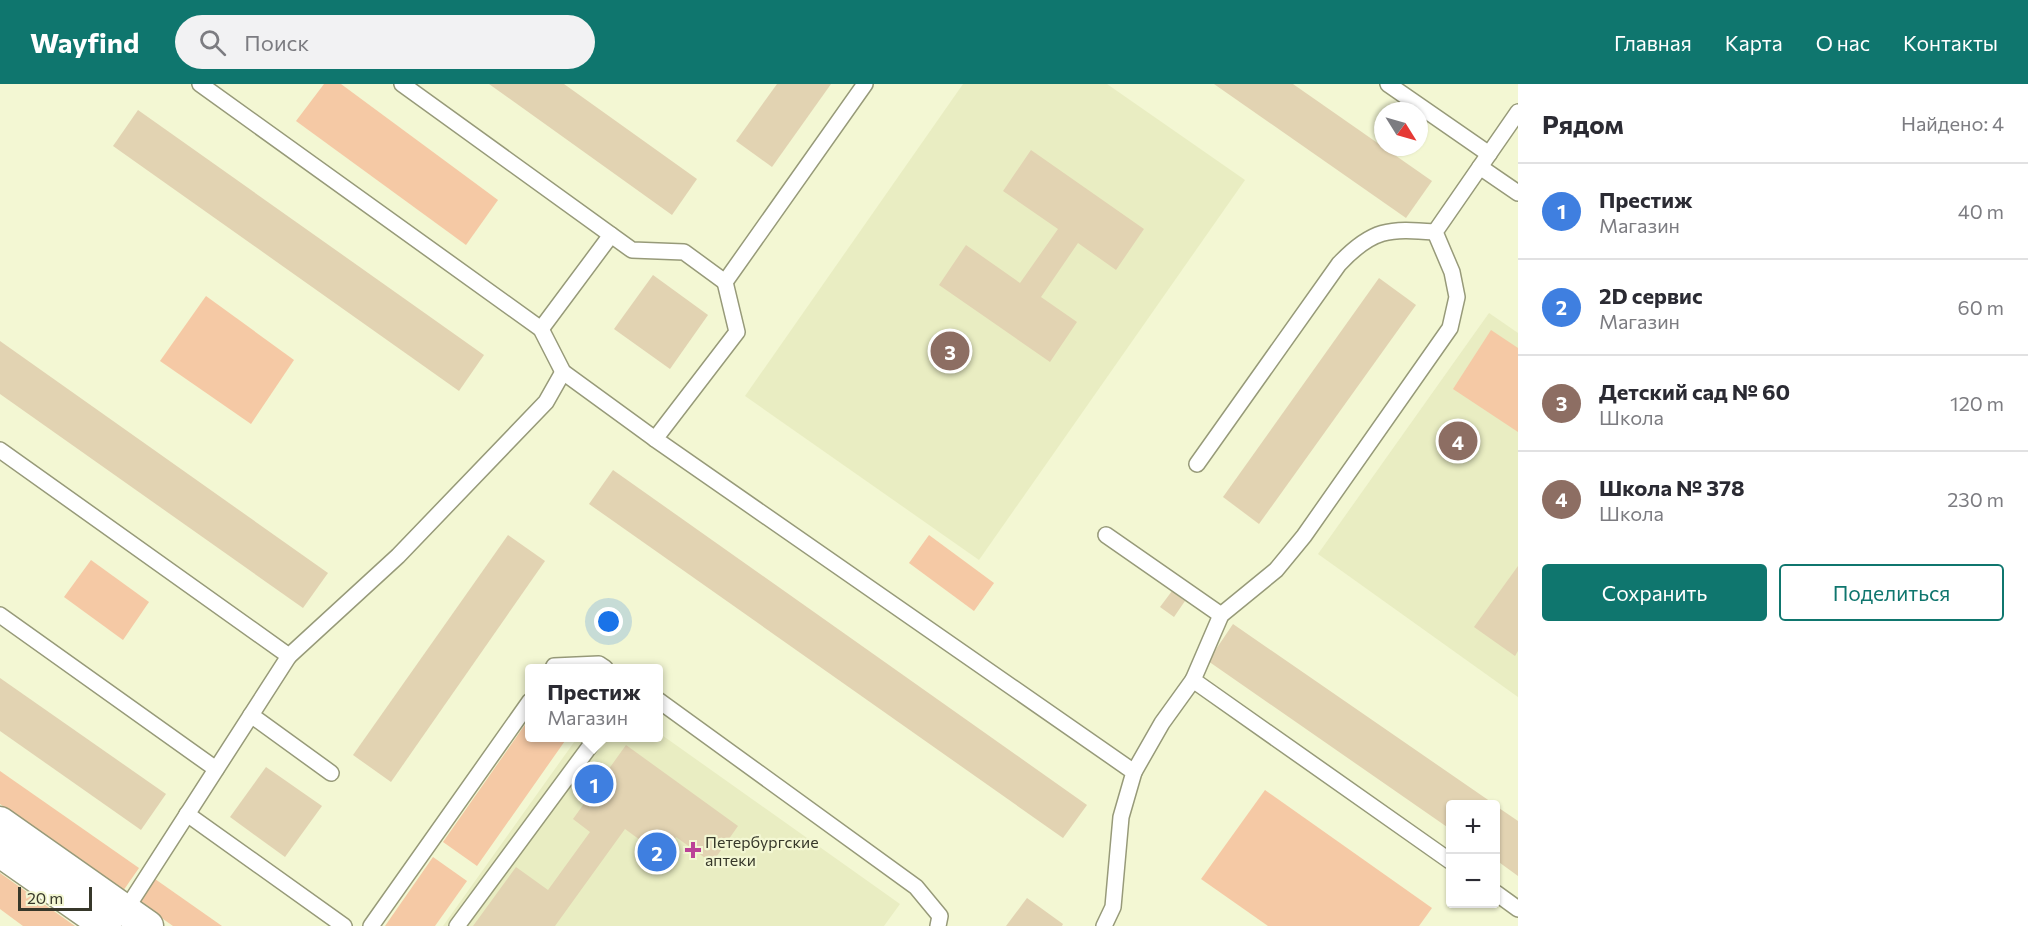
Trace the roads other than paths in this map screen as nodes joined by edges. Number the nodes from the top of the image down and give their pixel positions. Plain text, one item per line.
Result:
1 (200, 84) edge
2 (402, 84) edge
3 (865, 84) edge
4 (1388, 84) edge
5 (1518, 112) edge
6 (1484, 160) junction
7 (1518, 193) edge
8 (1435, 232) junction
9 (611, 235) junction
10 (725, 282) junction
11 (540, 329) junction
12 (563, 372) junction
13 (655, 439) junction
14 (0, 450) edge
15 (1197, 464) dead end
16 (1106, 535) dead end
17 (0, 615) edge
18 (1221, 615) junction
19 (289, 656) junction
20 (1193, 680) junction
21 (663, 704) edge
22 (525, 708) edge
23 (251, 716) junction
24 (593, 742) edge
25 (216, 770) junction
26 (1134, 772) junction
27 (331, 773) dead end
28 (187, 814) junction
29 (0, 822) edge
30 (0, 852) edge
31 (1446, 858) edge
32 (1500, 896) edge
33 (1518, 909) edge
34 (123, 922) edge
35 (344, 926) edge
36 (371, 926) edge
37 (457, 926) edge
38 (938, 926) edge
39 (1104, 926) edge

1 - 11 lane
2 - 9 lane
3 - 10 lane
4 - 6 lane
5 - 6 lane
6 - 7 lane
6 - 8 lane
8 - 15 lane
8 - 18 lane
9 - 10 lane
9 - 11 lane
10 - 13 lane
11 - 12 lane
12 - 13 lane
12 - 19 lane
13 - 26 lane
14 - 19 lane
16 - 18 lane
17 - 25 lane
18 - 20 lane
19 - 23 lane
20 - 26 lane
20 - 31 lane
21 - 38 lane
22 - 36 lane
23 - 25 lane
23 - 27 lane
24 - 37 lane
25 - 28 lane
26 - 39 lane
28 - 34 lane
28 - 35 lane
29 - 34 street
30 - 34 street
32 - 33 lane

